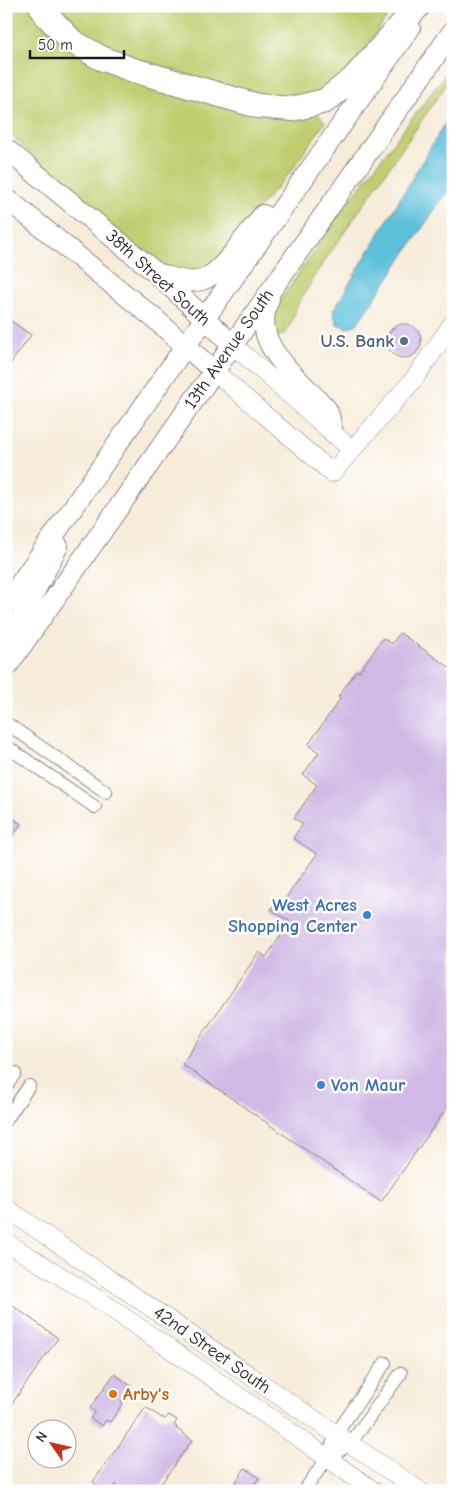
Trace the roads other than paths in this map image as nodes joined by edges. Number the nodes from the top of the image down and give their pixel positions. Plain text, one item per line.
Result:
1 (42, 6) edge
2 (418, 6) edge
3 (425, 6) edge
4 (453, 32) edge
5 (335, 136) junction
6 (6, 149) edge
7 (6, 198) edge
8 (156, 272) junction
9 (276, 282) junction
10 (205, 318) junction
11 (453, 323) edge
12 (232, 344) junction
13 (186, 346) junction
14 (214, 371) junction
15 (333, 432) junction
16 (352, 450) junction
17 (85, 490) junction
18 (6, 604) edge
19 (6, 643) edge
20 (6, 668) edge
21 (6, 723) edge
22 (6, 746) edge
23 (106, 792) dead end
24 (95, 807) dead end
25 (16, 1073) dead end
26 (6, 1086) edge
27 (29, 1086) dead end
28 (6, 1120) edge
29 (6, 1208) edge
30 (6, 1242) edge
31 (385, 1363) dead end
32 (400, 1373) dead end
33 (336, 1434) junction
34 (350, 1444) junction
35 (327, 1458) junction
36 (304, 1491) edge
37 (374, 1491) edge
38 (420, 1491) edge

1 - 2 highway
3 - 5 main road, 13th Avenue South
4 - 9 main road, 13th Avenue South
5 - 8 main road
5 - 10 main road, 13th Avenue South
6 - 8 main road, 38th Street South
7 - 13 main road, 38th Street South
8 - 10 main road, 38th Street South
9 - 12 main road, 13th Avenue South
9 - 15 main road
10 - 12 main road, 38th Street South
10 - 13 main road, 13th Avenue South
11 - 16 main road, 38th Street South
12 - 14 main road, 13th Avenue South
12 - 15 main road, 38th Street South
13 - 14 main road, 38th Street South
13 - 17 main road, 13th Avenue South
14 - 16 main road, 38th Street South
14 - 20 main road, 13th Avenue South
15 - 16 main road, 38th Street South
17 - 18 main road, 13th Avenue South
17 - 19 main road
21 - 23 street
22 - 24 street
25 - 26 street
27 - 28 street
29 - 33 main road, 42nd Street South
30 - 35 main road, 42nd Street South
31 - 33 street
32 - 34 street
33 - 34 main road, 42nd Street South
33 - 35 street
34 - 35 street
34 - 38 main road, 42nd Street South
35 - 36 street
35 - 37 main road, 42nd Street South

